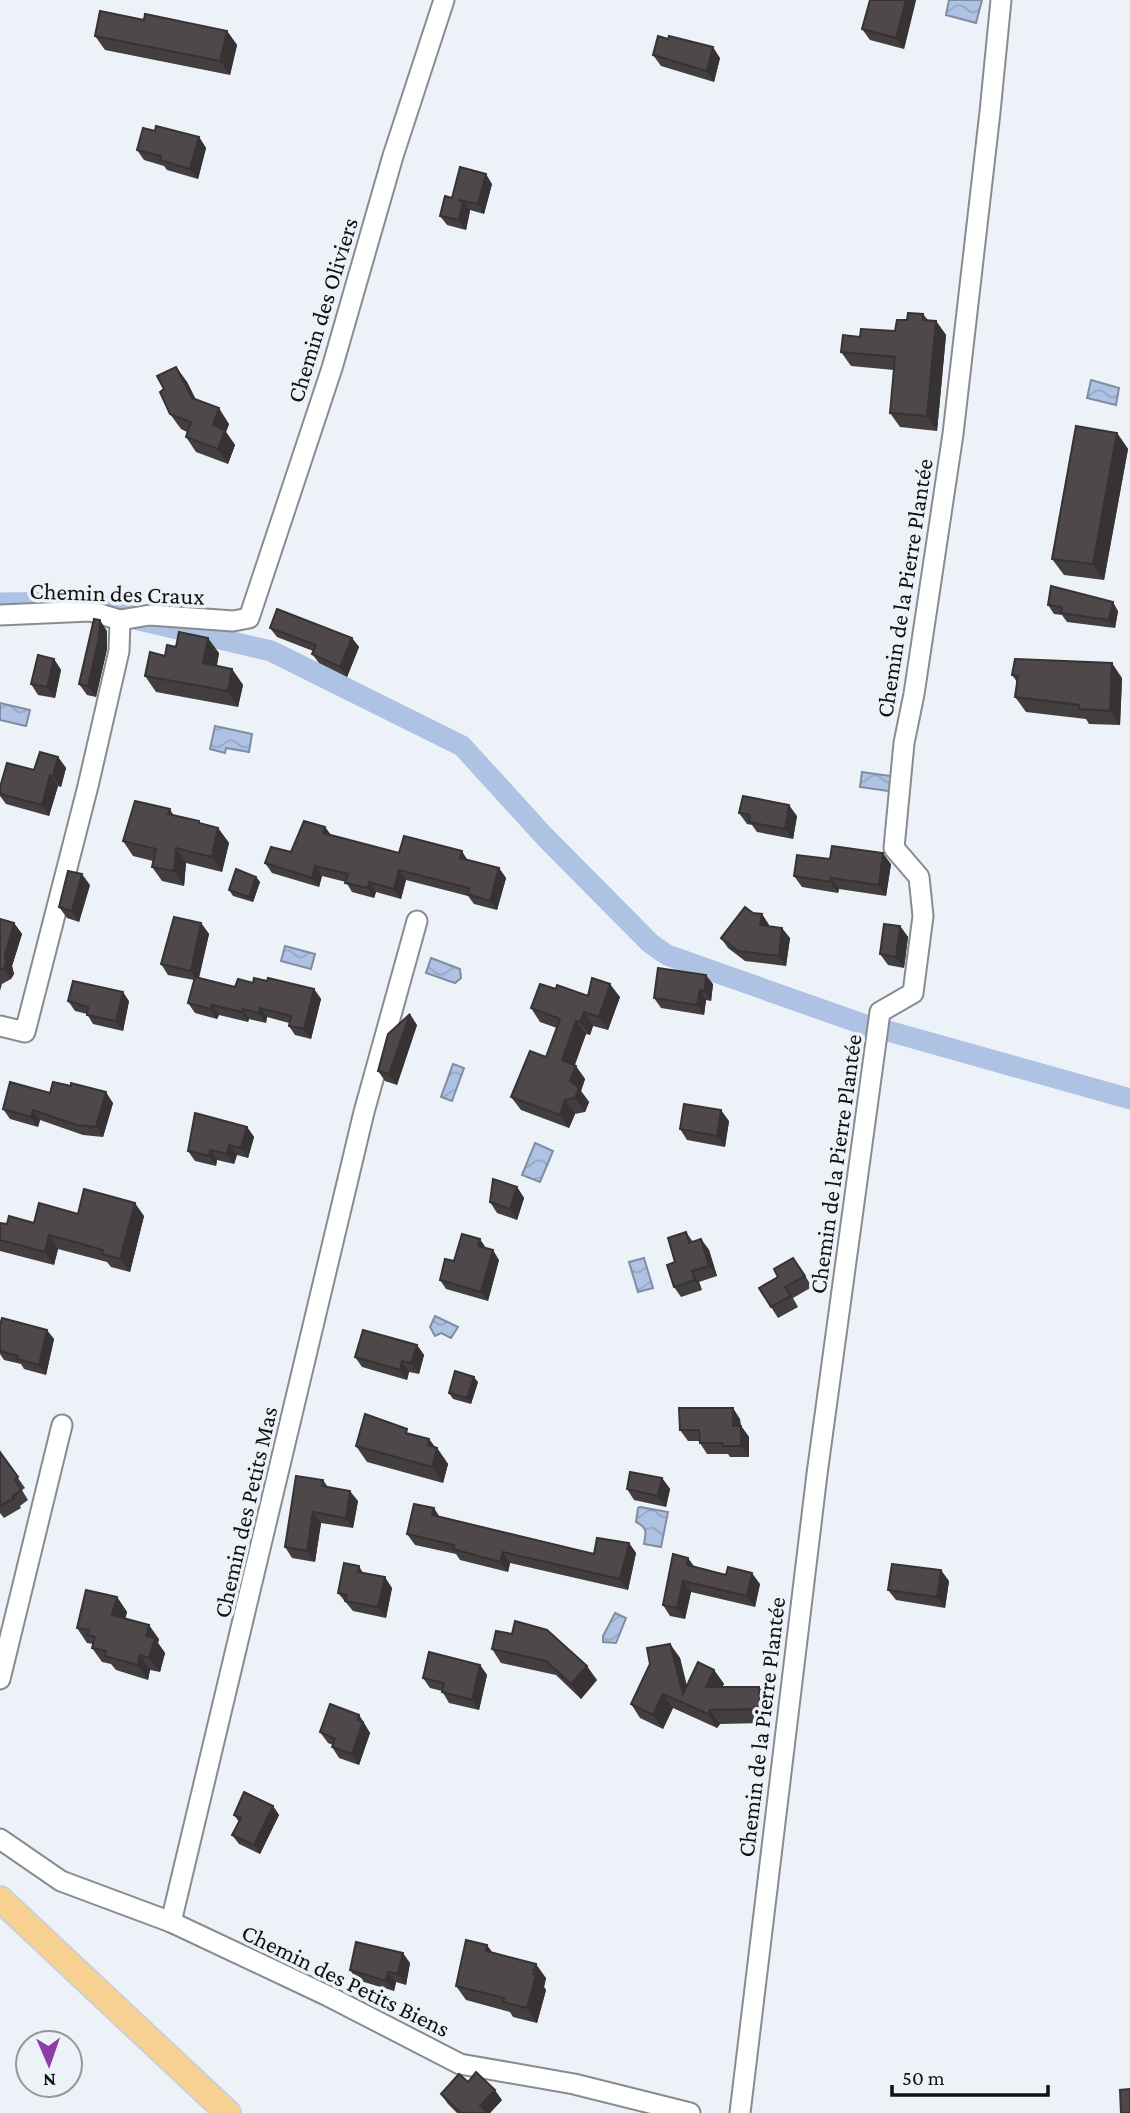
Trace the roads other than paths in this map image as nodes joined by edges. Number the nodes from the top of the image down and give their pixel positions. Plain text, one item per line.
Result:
1 (444, 0) edge
2 (1001, 0) edge
3 (0, 615) edge
4 (120, 620) junction
5 (233, 621) joint
6 (417, 921) dead end
7 (0, 1026) edge
8 (62, 1425) dead end
9 (0, 1679) edge
10 (0, 1839) edge
11 (0, 1899) edge
12 (171, 1922) junction
13 (228, 2113) edge
14 (690, 2113) edge
15 (740, 2113) edge

1 - 5 street, Chemin des Oliviers
2 - 15 street, Chemin de la Pierre Plantée
3 - 4 street, Chemin des Craux
4 - 5 street, Chemin des Craux
4 - 7 street
6 - 12 street, Chemin des Petits Mas
8 - 9 street
10 - 12 street, Chemin des Petits Biens
11 - 13 main road
12 - 14 street, Chemin des Petits Biens

